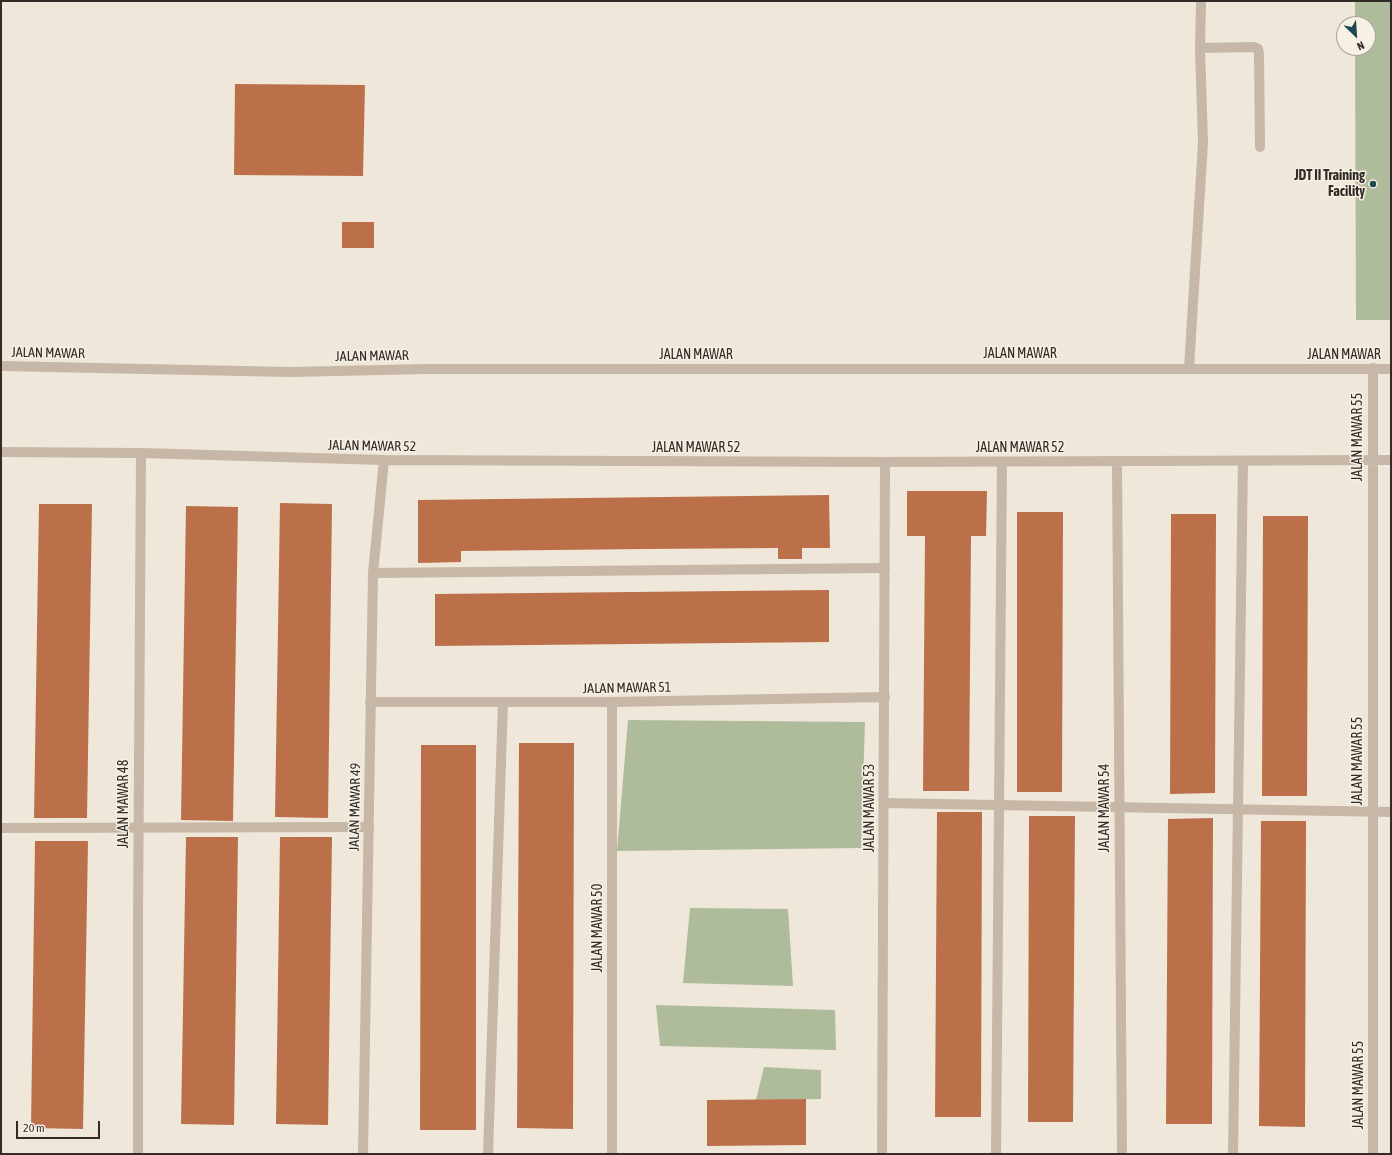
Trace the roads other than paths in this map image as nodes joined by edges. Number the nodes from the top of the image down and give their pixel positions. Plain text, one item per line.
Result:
1 (1201, 1) edge
2 (1200, 48) junction
3 (1260, 147) dead end
4 (1, 366) edge
5 (1189, 368) junction
6 (1373, 368) junction
7 (1391, 369) edge
8 (1, 452) edge
9 (141, 454) junction
10 (384, 460) junction
11 (1372, 460) junction
12 (1391, 460) edge
13 (1243, 461) junction
14 (885, 462) junction
15 (1002, 462) junction
16 (1117, 462) junction
17 (885, 568) junction
18 (373, 574) junction
19 (885, 698) junction
20 (370, 702) junction
21 (502, 702) junction
22 (612, 702) junction
23 (884, 803) junction
24 (999, 806) junction
25 (1119, 807) junction
26 (1238, 810) junction
27 (1372, 812) junction
28 (1391, 812) edge
29 (138, 827) junction
30 (369, 827) junction
31 (1, 828) edge
32 (138, 1154) edge
33 (363, 1154) edge
34 (488, 1154) edge
35 (612, 1154) edge
36 (882, 1154) edge
37 (996, 1154) edge
38 (1122, 1154) edge
39 (1233, 1154) edge
40 (1373, 1154) edge

1 - 2 street
2 - 3 street
2 - 5 street
4 - 5 street, JALAN MAWAR
5 - 6 street, JALAN MAWAR
6 - 7 street, JALAN MAWAR
6 - 11 street, JALAN MAWAR 55
8 - 9 street, JALAN MAWAR 52
9 - 10 street, JALAN MAWAR 52
9 - 29 street, JALAN MAWAR 48
10 - 14 street, JALAN MAWAR 52
10 - 18 street, JALAN MAWAR 49
11 - 12 street, JALAN MAWAR 52
11 - 13 street, JALAN MAWAR 52
11 - 27 street, JALAN MAWAR 55
13 - 16 street, JALAN MAWAR 52
13 - 26 street
14 - 15 street, JALAN MAWAR 52
14 - 17 street, JALAN MAWAR 53
15 - 16 street, JALAN MAWAR 52
15 - 24 street
16 - 25 street, JALAN MAWAR 54
17 - 18 street
17 - 19 street, JALAN MAWAR 53
18 - 20 street, JALAN MAWAR 49
19 - 22 street, JALAN MAWAR 51
19 - 23 street, JALAN MAWAR 53
20 - 21 street, JALAN MAWAR 51
20 - 30 street, JALAN MAWAR 49
21 - 22 street, JALAN MAWAR 51
21 - 34 street
22 - 35 street, JALAN MAWAR 50
23 - 24 street
23 - 36 street, JALAN MAWAR 53
24 - 25 street
24 - 37 street
25 - 26 street
25 - 38 street, JALAN MAWAR 54
26 - 27 street
26 - 39 street
27 - 28 street
27 - 40 street, JALAN MAWAR 55
29 - 30 street
29 - 31 street
29 - 32 street, JALAN MAWAR 48
30 - 33 street, JALAN MAWAR 49

